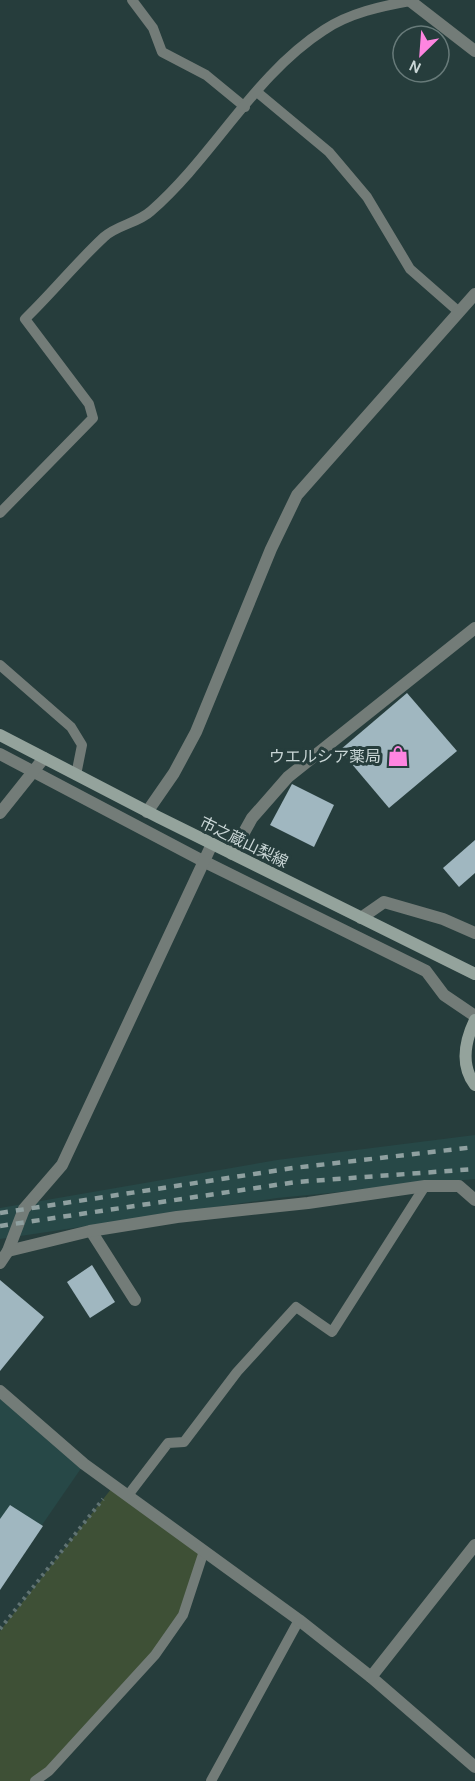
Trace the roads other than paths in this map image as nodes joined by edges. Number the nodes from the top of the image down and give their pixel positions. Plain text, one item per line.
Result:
1 (132, 0) edge
2 (410, 0) edge
3 (475, 51) edge
4 (257, 92) junction
5 (244, 107) junction
6 (475, 294) edge
7 (459, 312) junction
8 (0, 513) edge
9 (475, 628) edge
10 (0, 665) edge
11 (0, 735) edge
12 (0, 754) edge
13 (44, 758) junction
14 (32, 771) junction
15 (76, 774) junction
16 (147, 812) junction
17 (0, 813) edge
18 (212, 844) junction
19 (232, 854) junction
20 (203, 861) junction
21 (361, 918) junction
22 (475, 933) edge
23 (475, 974) edge
24 (475, 1016) edge
25 (475, 1020) edge
26 (475, 1085) edge
27 (425, 1186) junction
28 (475, 1200) edge
29 (91, 1231) junction
30 (8, 1251) junction
31 (0, 1263) edge
32 (135, 1300) dead end
33 (0, 1391) edge
34 (129, 1494) junction
35 (475, 1545) edge
36 (204, 1551) junction
37 (299, 1620) junction
38 (371, 1677) junction
39 (475, 1767) edge
40 (35, 1781) edge
41 (211, 1781) edge

1 - 5 lane
2 - 3 street
2 - 4 lane
4 - 5 lane
4 - 7 lane
5 - 8 lane
6 - 7 street
7 - 16 street
9 - 19 street
10 - 15 lane
11 - 13 main road, 市之蔵山梨線
12 - 14 street
13 - 14 street
13 - 15 main road, 市之蔵山梨線
14 - 17 street
14 - 20 street
15 - 16 main road, 市之蔵山梨線
16 - 18 main road, 市之蔵山梨線
18 - 19 main road, 市之蔵山梨線
18 - 20 street
19 - 21 main road, 市之蔵山梨線
20 - 24 street
20 - 30 street
21 - 22 street
21 - 23 main road, 市之蔵山梨線
25 - 26 main road
27 - 28 street
27 - 29 street
27 - 34 lane
29 - 30 street
29 - 32 street
30 - 31 street
33 - 34 street
34 - 36 street
35 - 38 street
36 - 37 street
36 - 40 lane
37 - 38 street
37 - 41 lane
38 - 39 street

